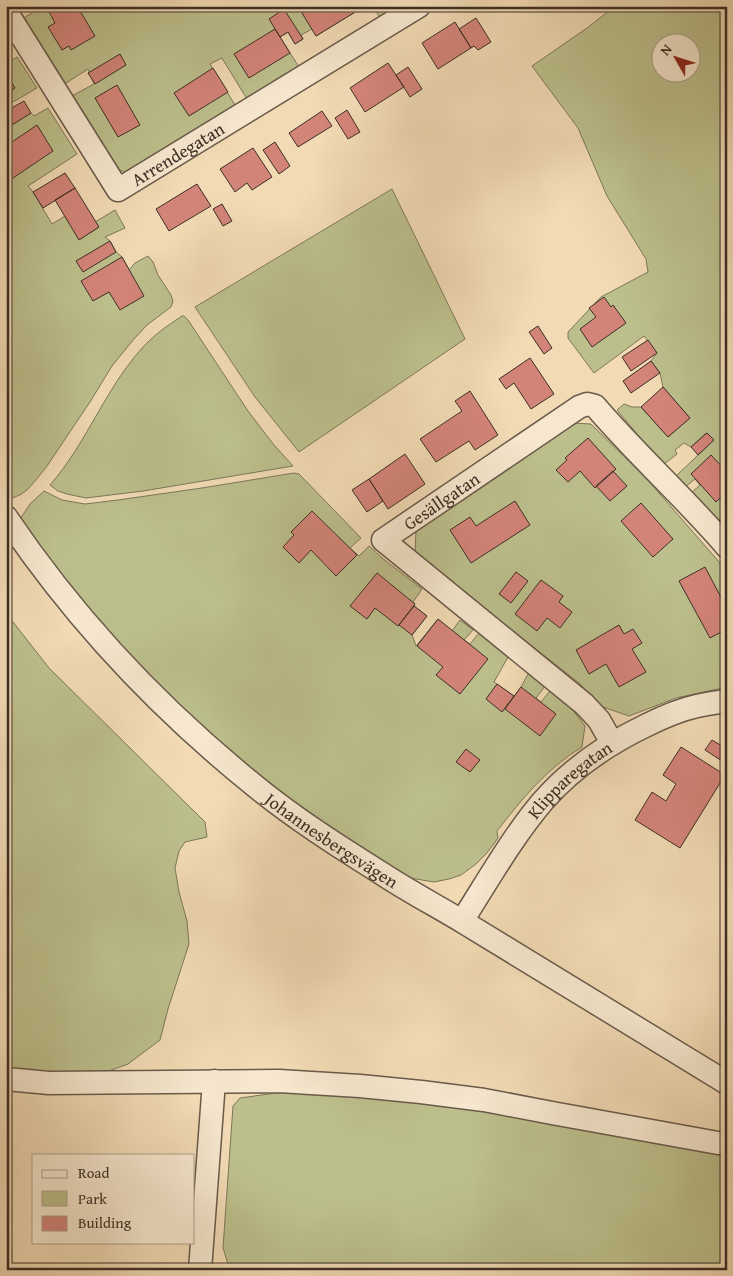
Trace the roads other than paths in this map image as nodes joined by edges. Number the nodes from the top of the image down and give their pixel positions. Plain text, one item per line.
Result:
1 (419, 6) edge
2 (6, 11) edge
3 (6, 517) edge
4 (727, 547) edge
5 (727, 700) edge
6 (612, 743) junction
7 (462, 921) junction
8 (6, 1079) edge
9 (214, 1081) junction
10 (727, 1083) edge
11 (727, 1143) edge
12 (200, 1270) edge

1 - 2 street, Arrendegatan
3 - 7 street, Johannesbergsvägen
4 - 6 street, Gesällgatan
5 - 6 street, Klipparegatan
6 - 7 street, Klipparegatan
7 - 10 street, Johannesbergsvägen
8 - 9 street
9 - 11 street
9 - 12 street

